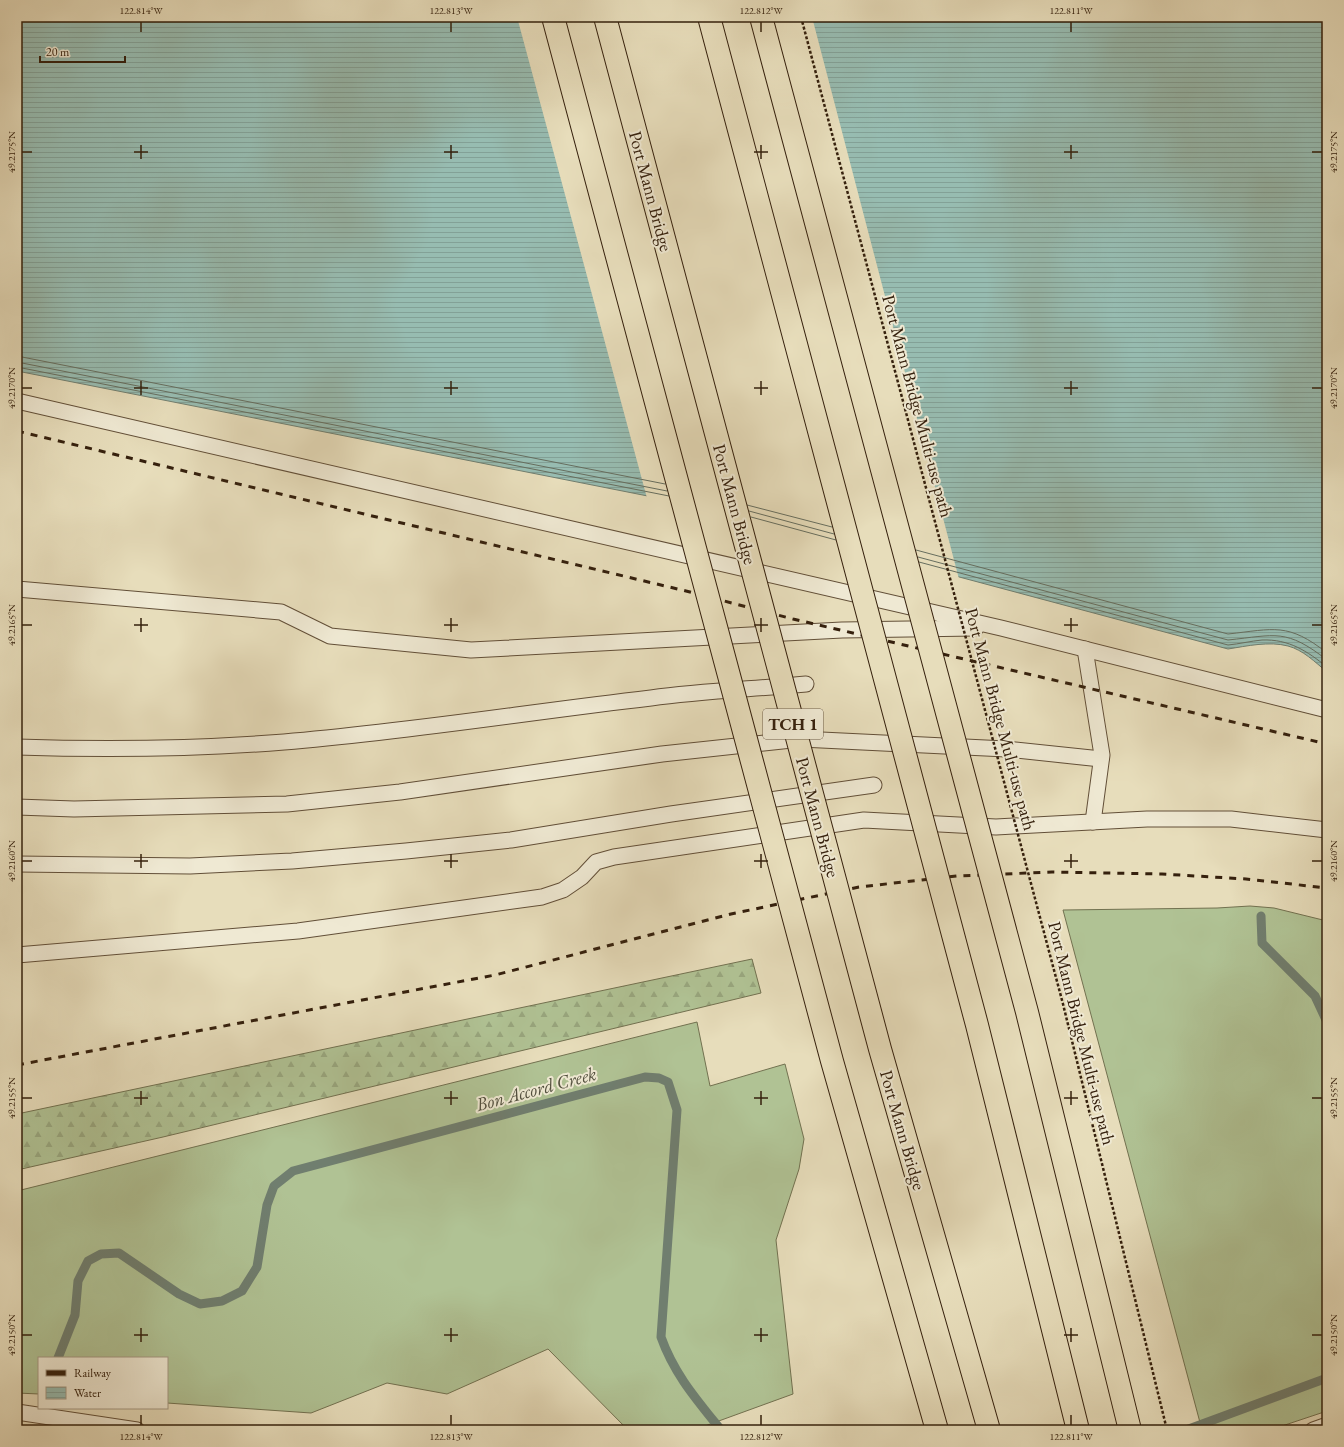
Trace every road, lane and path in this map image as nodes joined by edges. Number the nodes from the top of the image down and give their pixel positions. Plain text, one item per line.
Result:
1 (553, 17) edge
2 (605, 17) edge
3 (709, 17) edge
4 (761, 17) edge
5 (801, 17) edge
6 (17, 402) edge
7 (17, 589) edge
8 (1001, 628) junction
9 (1085, 649) junction
10 (806, 684) dead end
11 (1327, 710) edge
12 (17, 747) edge
13 (1101, 759) junction
14 (874, 785) dead end
15 (17, 806) edge
16 (1093, 822) junction
17 (1327, 830) edge
18 (17, 864) edge
19 (17, 955) edge
20 (17, 1412) edge
21 (1327, 1425) edge
22 (137, 1430) edge
23 (938, 1430) edge
24 (989, 1430) edge
25 (1078, 1430) edge
26 (1130, 1430) edge
27 (1167, 1430) edge
28 (1313, 1430) edge

1 - 23 highway, bridge
2 - 24 highway, Port Mann Bridge / TCH 1, bridge
3 - 25 highway, bridge
4 - 26 highway, bridge
5 - 27 path, Port Mann Bridge Multi-use path, bridge
6 - 8 lane
7 - 8 lane
8 - 9 lane
9 - 11 lane
9 - 13 lane
10 - 12 lane
13 - 15 lane
13 - 16 lane
14 - 18 lane
16 - 17 lane
16 - 19 lane
20 - 22 lane
21 - 28 lane

